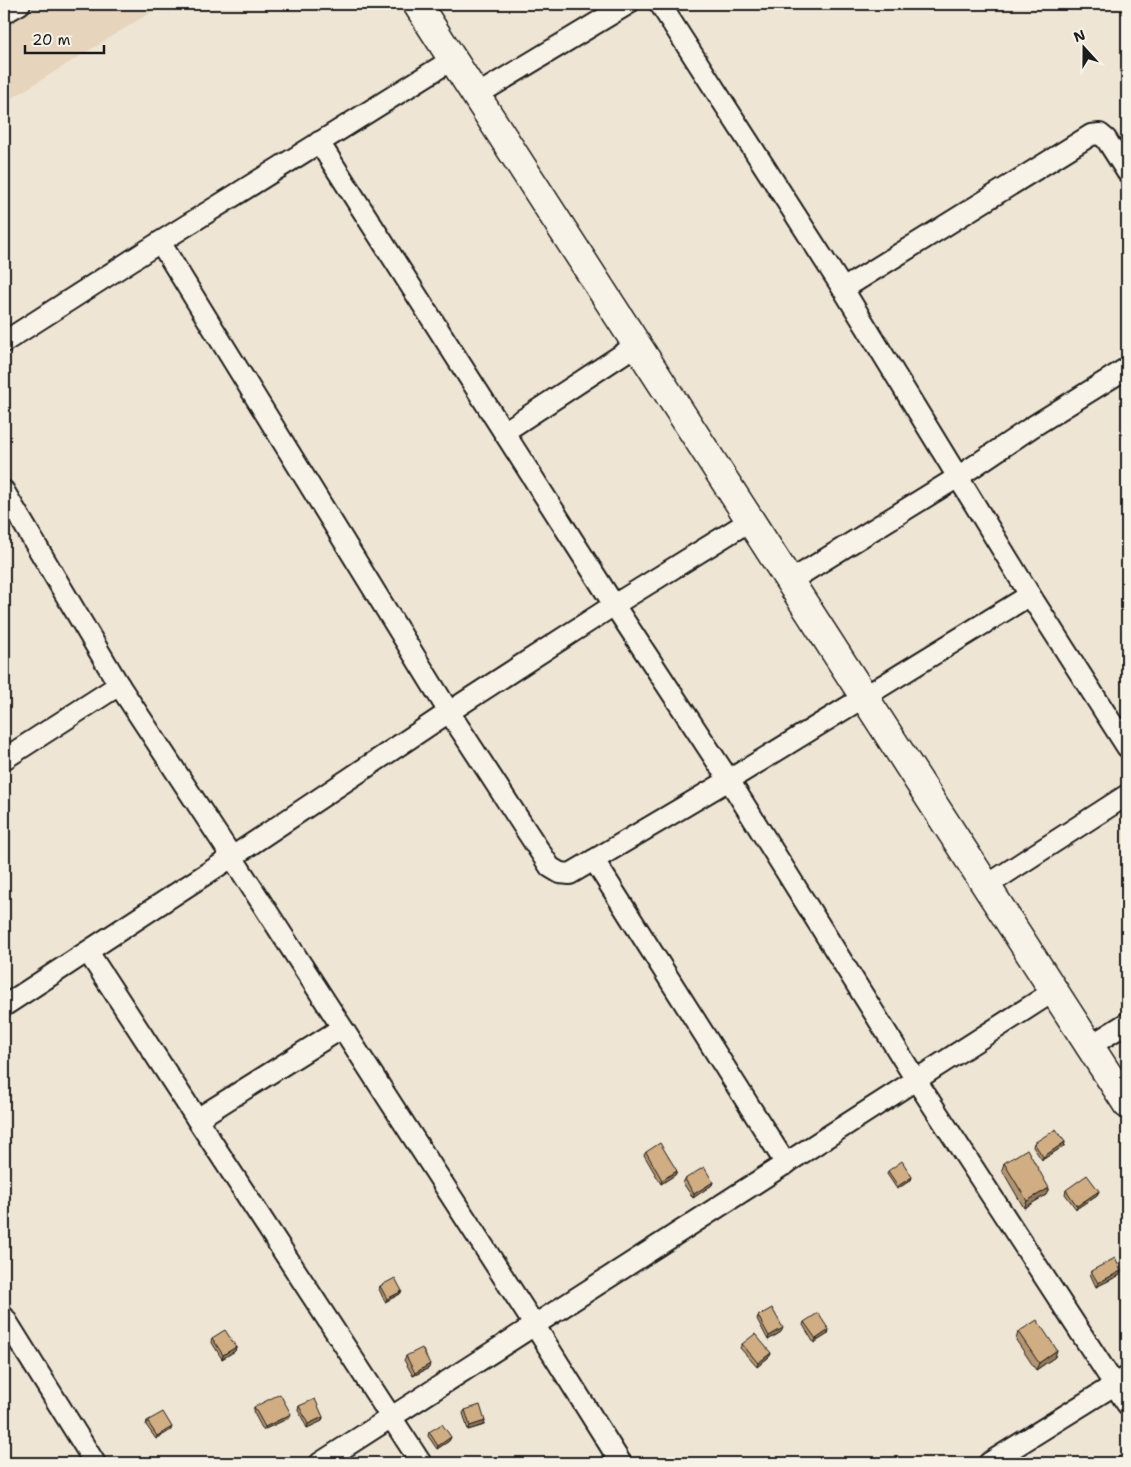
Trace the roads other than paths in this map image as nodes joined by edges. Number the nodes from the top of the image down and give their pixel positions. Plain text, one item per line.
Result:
1 (20, 4) edge
2 (416, 4) edge
3 (628, 4) edge
4 (660, 4) edge
5 (4, 14) edge
6 (453, 59) junction
7 (477, 96) junction
8 (318, 142) junction
9 (1127, 172) edge
10 (160, 242) junction
11 (843, 289) junction
12 (4, 342) edge
13 (638, 344) junction
14 (1127, 368) edge
15 (504, 432) junction
16 (958, 477) junction
17 (4, 491) edge
18 (751, 520) junction
19 (790, 581) junction
20 (1030, 595) junction
21 (614, 604) junction
22 (119, 685) junction
23 (865, 697) junction
24 (449, 712) junction
25 (1127, 747) edge
26 (4, 759) edge
27 (729, 780) junction
28 (1127, 796) edge
29 (232, 857) junction
30 (594, 860) junction
31 (986, 886) junction
32 (88, 952) junction
33 (1054, 991) junction
34 (4, 1006) edge
35 (1127, 1023) edge
36 (342, 1028) junction
37 (1090, 1046) junction
38 (916, 1080) junction
39 (1127, 1104) edge
40 (197, 1119) junction
41 (786, 1164) junction
42 (4, 1317) edge
43 (534, 1326) junction
44 (1121, 1381) edge
45 (1127, 1404) edge
46 (392, 1418) junction
47 (95, 1463) edge
48 (320, 1463) edge
49 (421, 1463) edge
50 (621, 1463) edge
51 (989, 1463) edge

1 - 5 street
2 - 6 street
3 - 7 street
4 - 11 street
6 - 7 street
6 - 8 street
7 - 13 street
8 - 10 street
8 - 15 street
9 - 11 street
10 - 12 street
10 - 24 street
11 - 16 street
13 - 15 street
13 - 18 street
14 - 16 street
15 - 21 street
16 - 19 street
16 - 20 street
17 - 22 street
18 - 19 street
18 - 21 street
19 - 23 street
20 - 23 street
20 - 25 street
21 - 24 street
21 - 27 street
22 - 26 street
22 - 29 street
23 - 27 street
23 - 31 street
24 - 29 street
24 - 30 street
27 - 30 street
27 - 38 street
28 - 31 street
29 - 32 street
29 - 36 street
30 - 41 street
31 - 33 street
32 - 34 street
32 - 40 street
33 - 37 street
33 - 38 street
35 - 37 street
36 - 40 street
36 - 43 street
37 - 39 street
38 - 41 street
38 - 44 street
40 - 46 street
41 - 43 street
42 - 47 street
43 - 46 street
43 - 50 street
44 - 45 street
44 - 51 street
46 - 48 street
46 - 49 street

